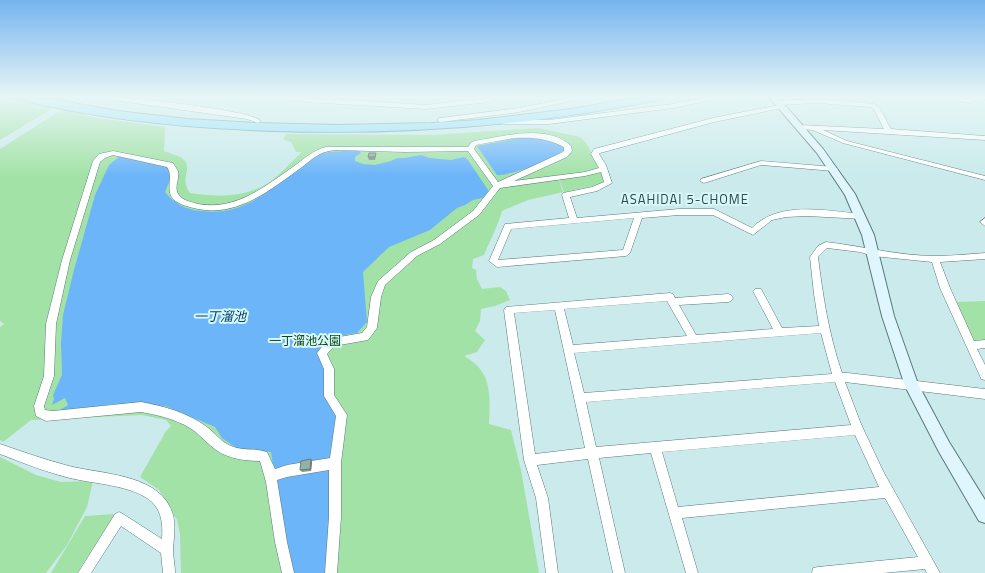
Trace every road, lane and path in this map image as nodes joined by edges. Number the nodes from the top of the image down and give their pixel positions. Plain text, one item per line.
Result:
1 (193, 123) edge
2 (319, 123) edge
3 (338, 123) edge
4 (488, 123) edge
5 (703, 123) edge
6 (794, 123) edge
7 (885, 123) edge
8 (798, 127) junction
9 (812, 127) junction
10 (889, 131) junction
11 (985, 138) edge
12 (470, 149) junction
13 (604, 169) junction
14 (834, 169) junction
15 (985, 178) edge
16 (704, 181) dead end
17 (497, 186) junction
18 (639, 216) junction
19 (861, 217) junction
20 (574, 221) junction
21 (873, 253) junction
22 (985, 256) edge
23 (935, 259) junction
24 (758, 291) dead end
25 (728, 298) dead end
26 (673, 302) junction
27 (559, 306) junction
28 (825, 329) junction
29 (780, 332) junction
30 (693, 338) junction
31 (985, 344) edge
32 (971, 346) junction
33 (569, 349) junction
34 (985, 376) edge
35 (838, 378) junction
36 (912, 386) junction
37 (985, 394) edge
38 (580, 398) junction
39 (858, 430) junction
40 (655, 448) junction
41 (0, 449) edge
42 (592, 453) junction
43 (530, 460) junction
44 (335, 463) junction
45 (270, 476) junction
46 (887, 492) junction
47 (675, 513) junction
48 (985, 515) edge
49 (167, 550) junction
50 (931, 567) edge
51 (84, 573) edge
52 (168, 573) edge
53 (288, 573) edge
54 (331, 573) edge
55 (552, 573) edge
56 (619, 573) edge
57 (692, 573) edge
58 (818, 573) edge

1 - 4 highway
2 - 3 highway
5 - 13 street
6 - 8 street
7 - 10 street
8 - 9 street
8 - 14 street
9 - 10 street
9 - 15 street
10 - 11 street
12 - 17 street
12 - 17 street
12 - 45 street
13 - 17 street
13 - 20 street
14 - 16 street
14 - 19 street
17 - 44 street
18 - 19 street
18 - 20 street
18 - 20 street
19 - 21 street
21 - 23 street
21 - 28 street
21 - 36 street
22 - 23 street
23 - 32 street
24 - 29 street
25 - 26 street
26 - 27 street
26 - 30 street
27 - 33 street
27 - 43 street
28 - 29 street
28 - 35 street
29 - 30 street
30 - 33 street
31 - 32 street
32 - 34 street
33 - 38 street
35 - 36 street
35 - 38 street
35 - 39 street
36 - 37 street
36 - 48 street
38 - 42 street
39 - 40 street
39 - 46 street
40 - 42 street
40 - 47 street
41 - 49 street
42 - 43 street
42 - 56 street
43 - 55 street
44 - 45 street
44 - 54 street
45 - 53 street
46 - 47 street
46 - 50 street
47 - 57 street
49 - 51 street
49 - 52 street
50 - 58 street

